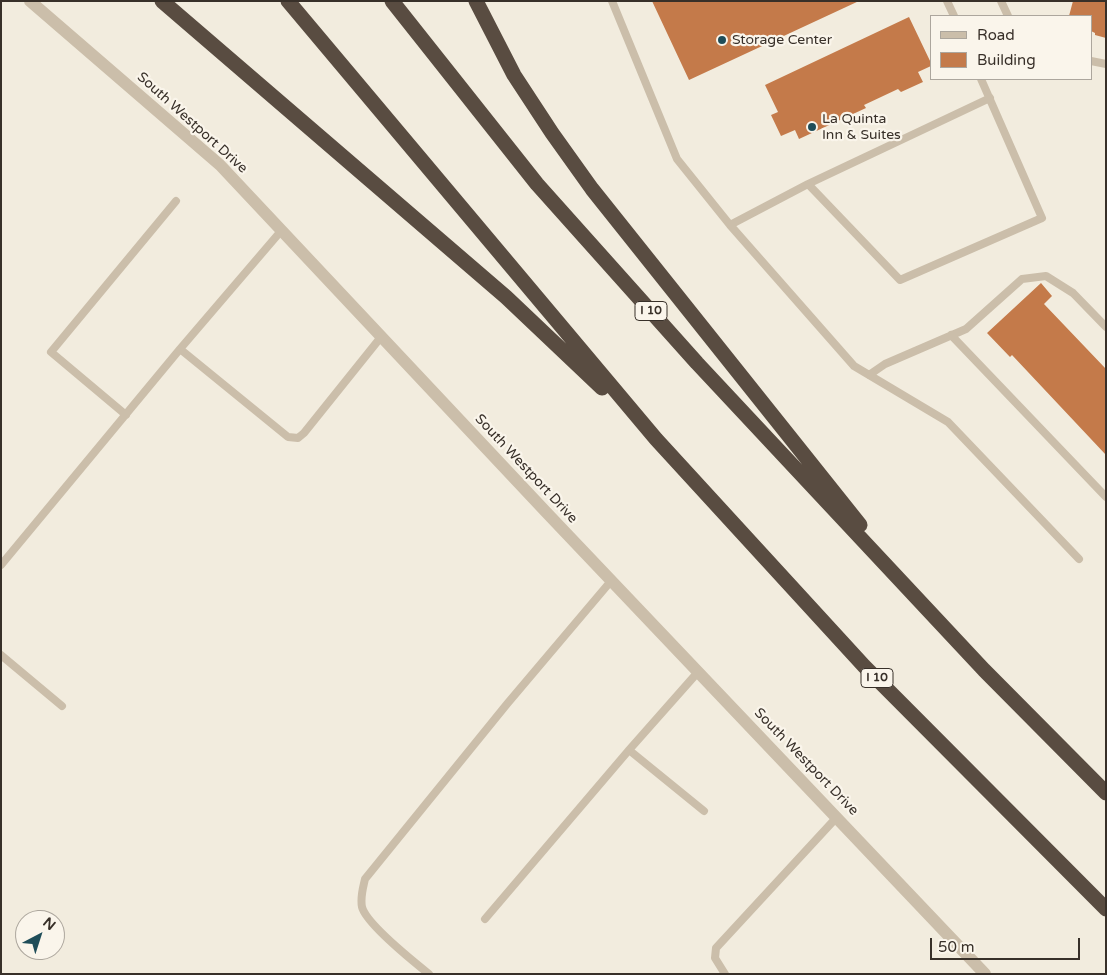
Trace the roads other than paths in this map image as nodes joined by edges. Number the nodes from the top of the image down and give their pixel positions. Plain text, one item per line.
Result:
1 (30, 1) edge
2 (162, 1) edge
3 (288, 1) edge
4 (392, 1) edge
5 (476, 1) edge
6 (612, 1) edge
7 (947, 1) edge
8 (1001, 1) edge
9 (954, 15) edge
10 (1008, 15) edge
11 (1092, 61) edge
12 (1106, 64) edge
13 (981, 80) edge
14 (990, 98) junction
15 (808, 184) junction
16 (176, 201) dead end
17 (730, 226) junction
18 (281, 231) junction
19 (1106, 327) edge
20 (951, 335) junction
21 (381, 337) junction
22 (180, 349) junction
23 (869, 375) junction
24 (126, 415) junction
25 (656, 439) junction
26 (1106, 497) edge
27 (1079, 559) dead end
28 (1, 565) edge
29 (611, 581) junction
30 (926, 608) junction
31 (1, 655) edge
32 (698, 672) junction
33 (62, 706) dead end
34 (628, 750) junction
35 (1106, 793) edge
36 (704, 811) dead end
37 (837, 817) junction
38 (1106, 909) edge
39 (485, 919) dead end
40 (429, 974) edge
41 (725, 974) edge
42 (985, 974) edge

1 - 18 street, South Westport Drive
2 - 25 highway
3 - 25 highway, I 10
4 - 30 highway, I 10
5 - 30 highway
6 - 17 lane
7 - 9 lane
8 - 10 lane
11 - 12 lane
13 - 14 lane
14 - 15 lane
14 - 15 lane
15 - 17 lane
16 - 24 lane
17 - 23 lane
18 - 21 street, South Westport Drive
18 - 22 lane
19 - 20 lane
20 - 23 lane
20 - 26 lane
21 - 22 lane
21 - 29 street, South Westport Drive
22 - 24 lane
23 - 27 lane
24 - 28 lane
25 - 38 highway, I 10
29 - 32 street, South Westport Drive
29 - 40 lane
30 - 35 highway, I 10
31 - 33 lane
32 - 34 lane
32 - 37 street, South Westport Drive
34 - 36 lane
34 - 39 lane
37 - 41 lane
37 - 42 street, South Westport Drive

